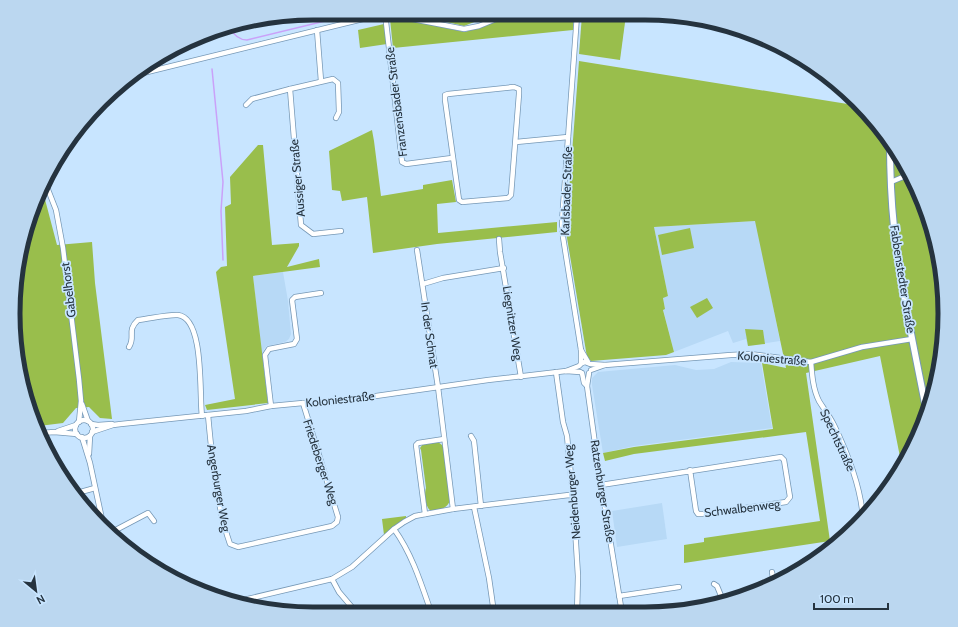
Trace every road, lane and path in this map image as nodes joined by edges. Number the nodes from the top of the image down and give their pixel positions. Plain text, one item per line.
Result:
1 (358, 20) edge
2 (386, 20) edge
3 (418, 20) edge
4 (494, 20) edge
5 (577, 20) edge
6 (317, 30) junction
7 (146, 72) edge
8 (321, 81) junction
9 (290, 89) junction
10 (246, 105) dead end
11 (336, 118) dead end
12 (568, 137) junction
13 (516, 142) junction
14 (890, 152) edge
15 (452, 158) junction
16 (904, 177) edge
17 (891, 182) junction
18 (48, 189) edge
19 (340, 230) dead end
20 (500, 239) dead end
21 (417, 250) dead end
22 (504, 268) junction
23 (423, 284) junction
24 (321, 293) dead end
25 (912, 339) junction
26 (129, 347) dead end
27 (581, 350) junction
28 (811, 362) junction
29 (589, 363) junction
30 (580, 365) junction
31 (606, 365) junction
32 (566, 371) junction
33 (556, 372) junction
34 (581, 372) junction
35 (590, 372) junction
36 (521, 377) junction
37 (587, 386) junction
38 (438, 387) junction
39 (81, 401) junction
40 (924, 401) edge
41 (303, 403) junction
42 (271, 406) junction
43 (208, 415) junction
44 (202, 416) junction
45 (90, 422) junction
46 (78, 424) junction
47 (113, 425) junction
48 (54, 432) junction
49 (45, 433) edge
50 (77, 434) junction
51 (91, 434) junction
52 (470, 436) dead end
53 (82, 437) junction
54 (444, 439) junction
55 (89, 458) junction
56 (690, 470) junction
57 (601, 485) junction
58 (95, 488) junction
59 (81, 492) edge
60 (573, 496) junction
61 (481, 506) junction
62 (474, 507) junction
63 (453, 509) junction
64 (861, 511) edge
65 (425, 514) junction
66 (101, 516) edge
67 (154, 521) dead end
68 (337, 522) joint
69 (394, 529) junction
70 (116, 530) edge
71 (772, 572) dead end
72 (773, 578) edge
73 (332, 579) junction
74 (714, 584) dead end
75 (679, 587) dead end
76 (619, 596) junction
77 (721, 597) edge
78 (247, 599) edge
79 (352, 607) edge
80 (429, 607) edge
81 (493, 607) edge
82 (577, 607) edge
83 (621, 607) edge

1 - 6 street
2 - 15 street, Franzensbader Straße
3 - 4 street
5 - 12 street, Karlsbader Straße
6 - 7 street
6 - 8 street
8 - 9 street
8 - 11 street
9 - 10 street
9 - 19 street, Aussiger Straße
12 - 13 street
12 - 27 street, Karlsbader Straße
13 - 15 street
13 - 15 street
14 - 17 street, Fabbenstedter Straße
16 - 17 street
17 - 25 street, Fabbenstedter Straße
18 - 39 street, Gabelhorst
20 - 22 street, Liegnitzer Weg
21 - 23 street, In der Schnat
22 - 23 street
22 - 36 street, Liegnitzer Weg
23 - 38 street, In der Schnat
24 - 42 street
25 - 28 street, Koloniestraße
25 - 40 street, Fabbenstedter Straße
26 - 44 street
27 - 29 street, Karlsbader Straße
27 - 30 street, Karlsbader Straße
28 - 31 street, Koloniestraße
28 - 64 street, Spechtstraße
29 - 30 street
29 - 31 street, Koloniestraße
29 - 35 street
30 - 32 street, Koloniestraße
30 - 34 street
31 - 35 street, Koloniestraße
32 - 33 street, Koloniestraße
32 - 34 street, Koloniestraße
33 - 36 street, Koloniestraße
33 - 60 street, Neidenburger Weg
34 - 35 street
34 - 37 street, Ratzenburger Straße
35 - 37 street, Ratzenburger Straße
36 - 38 street, Koloniestraße
37 - 57 street, Ratzenburger Straße
38 - 41 street, Koloniestraße
38 - 54 street, In der Schnat
39 - 45 street, Gabelhorst
39 - 46 street, Gabelhorst
41 - 42 street, Koloniestraße
41 - 68 street, Friedeberger Weg
42 - 43 street, Koloniestraße
43 - 44 street, Koloniestraße
43 - 68 street, Angerburger Weg
44 - 47 street, Koloniestraße
45 - 46 street
45 - 47 street, Koloniestraße
45 - 51 street
46 - 48 street
46 - 50 street
47 - 51 street, Koloniestraße
48 - 49 street
48 - 50 street
50 - 53 street
51 - 53 street
51 - 55 street
52 - 61 street
53 - 55 street
54 - 63 street, In der Schnat
54 - 65 street
55 - 58 street
56 - 56 street, Schwalbenweg
56 - 57 street, Schwalbenweg
57 - 76 street, Ratzenburger Straße
58 - 59 street
58 - 66 street
60 - 61 street
60 - 82 street, Neidenburger Weg
61 - 62 street
62 - 63 street
62 - 81 street
63 - 65 street
65 - 69 street
67 - 70 street
69 - 73 street
69 - 80 street
71 - 72 street
73 - 78 street
73 - 79 street
74 - 77 street
75 - 76 street
76 - 83 street, Ratzenburger Straße

